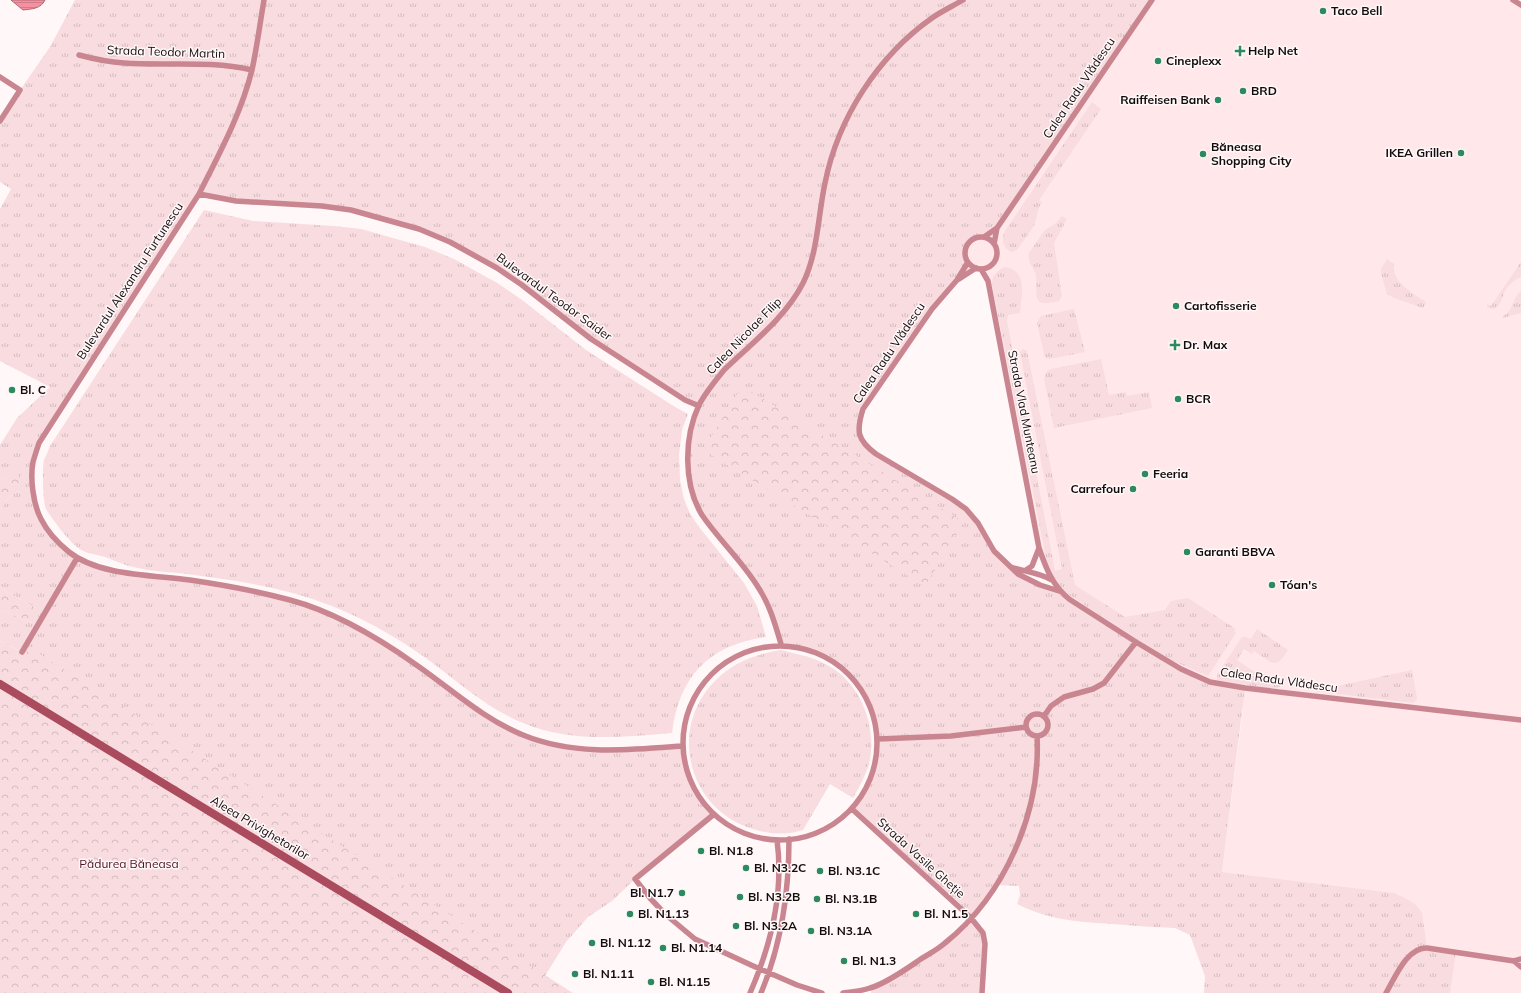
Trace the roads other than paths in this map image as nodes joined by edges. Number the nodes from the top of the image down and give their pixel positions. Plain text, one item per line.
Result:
1 (264, 0) edge
2 (963, 0) edge
3 (1152, 0) edge
4 (1513, 0) edge
5 (1521, 5) edge
6 (79, 55) dead end
7 (252, 70) junction
8 (0, 77) edge
9 (0, 121) edge
10 (199, 194) junction
11 (997, 228) junction
12 (984, 237) junction
13 (994, 244) junction
14 (968, 262) junction
15 (990, 266) junction
16 (979, 269) junction
17 (957, 280) junction
18 (988, 281) junction
19 (699, 406) junction
20 (1039, 548) junction
21 (77, 558) junction
22 (1009, 566) junction
23 (1045, 567) junction
24 (1026, 570) junction
25 (1041, 575) junction
26 (1026, 579) junction
27 (1052, 580) junction
28 (1059, 591) junction
29 (1136, 642) junction
30 (781, 644) junction
31 (22, 652) dead end
32 (0, 684) edge
33 (1044, 716) junction
34 (1521, 720) edge
35 (1026, 727) junction
36 (1037, 736) junction
37 (878, 739) junction
38 (682, 746) junction
39 (852, 809) junction
40 (713, 815) junction
41 (789, 839) junction
42 (777, 840) junction
43 (971, 918) junction
44 (1521, 959) edge
45 (1514, 961) junction
46 (1521, 967) edge
47 (760, 969) junction
48 (769, 973) junction
49 (871, 990) edge
50 (508, 993) edge
51 (750, 993) edge
52 (761, 993) edge
53 (822, 993) edge
54 (843, 993) edge
55 (982, 993) edge
56 (1386, 993) edge

1 - 7 street, Bulevardul Alexandru Furtunescu
2 - 19 street, Calea Nicolae Filip
3 - 11 street, Calea Radu Vlădescu
4 - 5 street
6 - 7 street, Strada Teodor Martin
7 - 10 street, Bulevardul Alexandru Furtunescu
8 - 9 street
10 - 19 street, Bulevardul Teodor Saider
10 - 21 street, Bulevardul Alexandru Furtunescu
11 - 12 street, Calea Radu Vlădescu
11 - 13 street, Calea Radu Vlădescu
12 - 13 street
12 - 14 street
13 - 15 street
14 - 16 street
14 - 17 street, Calea Radu Vlădescu
15 - 16 street
15 - 18 street, Strada Vlad Munteanu
16 - 17 street, Calea Radu Vlădescu
16 - 18 street, Strada Vlad Munteanu
17 - 22 street, Calea Radu Vlădescu
18 - 20 street, Strada Vlad Munteanu
19 - 30 street, Calea Nicolae Filip
20 - 23 street, Calea Radu Vlădescu
20 - 24 street
21 - 31 street
21 - 38 street, Bulevardul Alexandru Furtunescu
22 - 24 street
22 - 26 street, Calea Radu Vlădescu
23 - 25 street
23 - 27 street, Calea Radu Vlădescu
24 - 25 street
25 - 26 street
25 - 27 street
26 - 28 street, Calea Radu Vlădescu
27 - 28 street, Calea Radu Vlădescu
28 - 29 street, Calea Radu Vlădescu
29 - 33 street
29 - 34 street, Calea Radu Vlădescu
30 - 37 street
30 - 38 street
32 - 50 street, Aleea Privighetorilor
33 - 35 street
33 - 36 street
35 - 36 street
35 - 37 street
36 - 43 street
37 - 39 street
38 - 40 street
39 - 41 street
39 - 43 street, Strada Vasile Gheție
40 - 42 street
40 - 47 street
41 - 42 street
41 - 48 street
42 - 47 street
43 - 49 street
43 - 55 street, Strada Vasile Gheție
44 - 45 street
45 - 46 street
45 - 56 street
47 - 48 street
47 - 51 street
48 - 52 street
48 - 53 street
49 - 54 street

